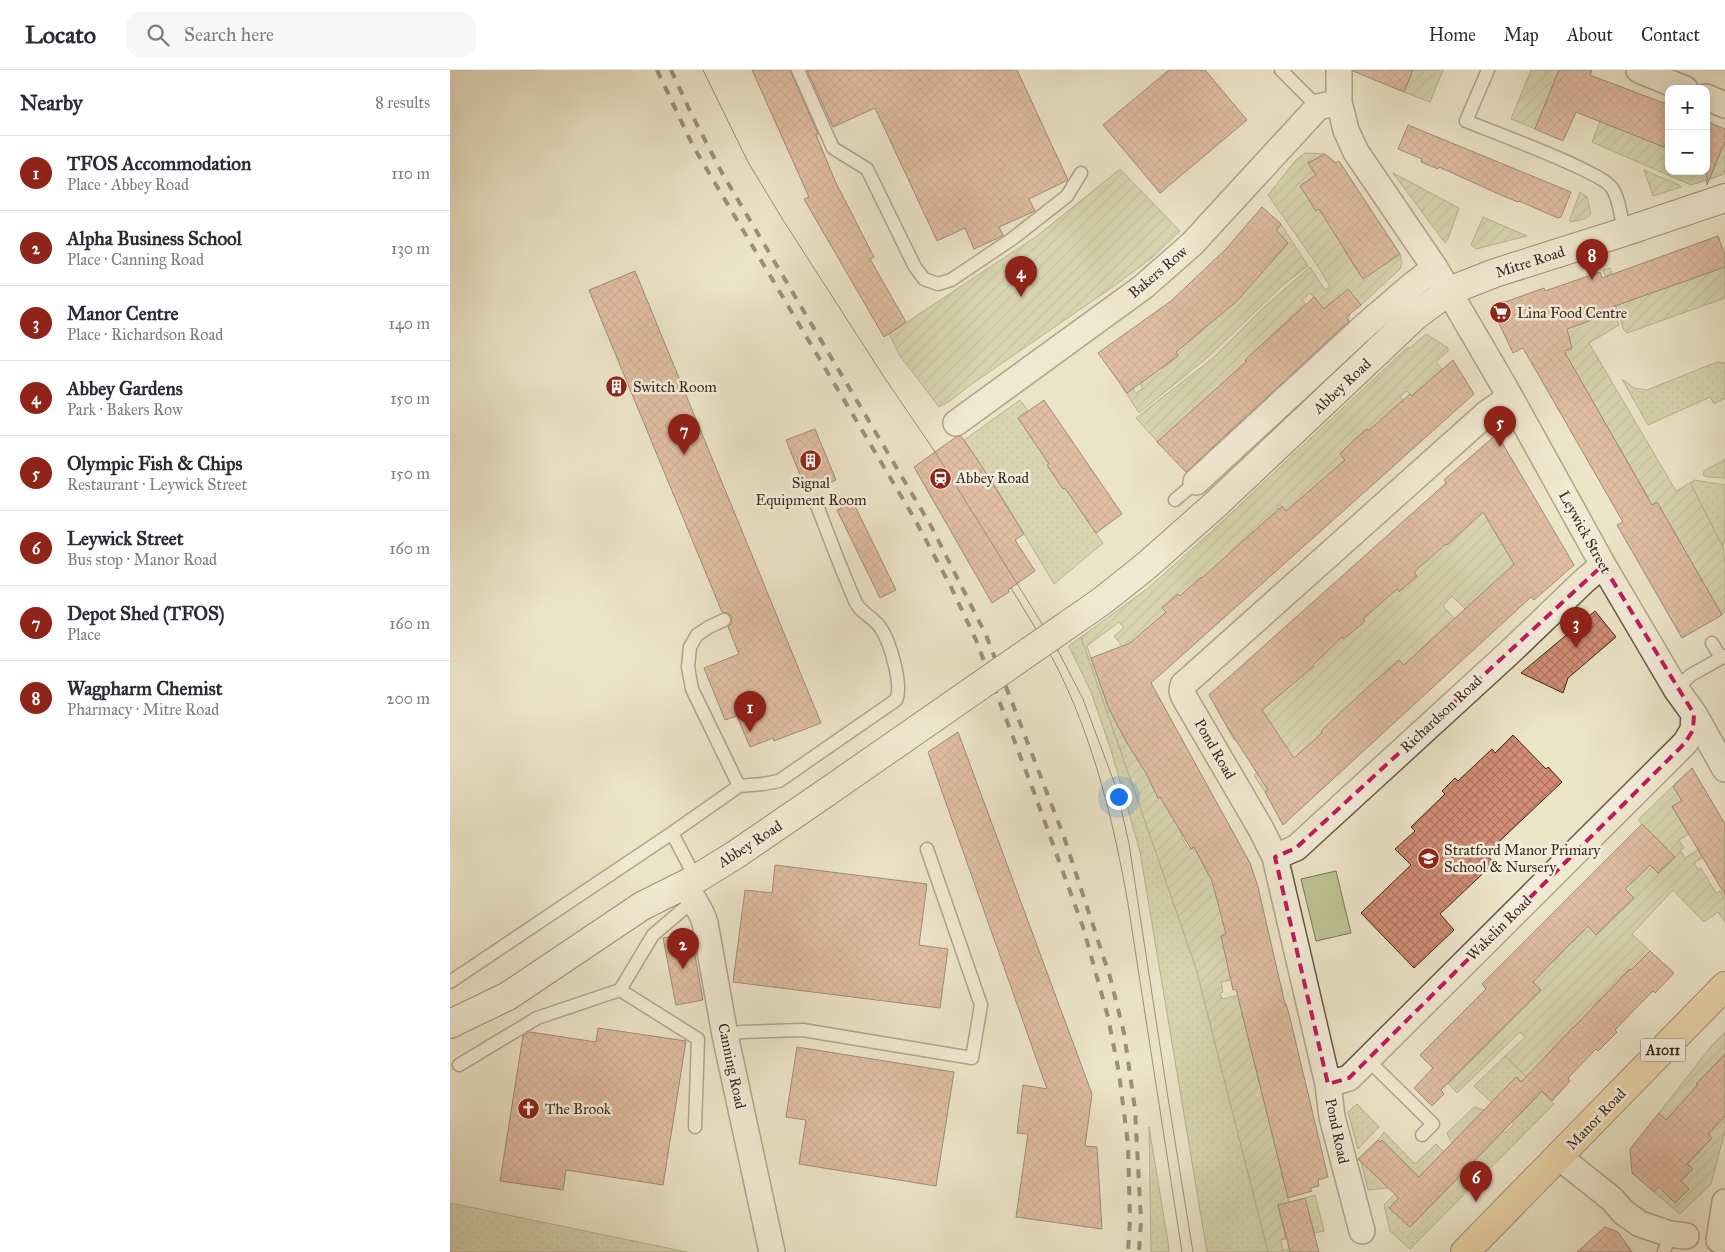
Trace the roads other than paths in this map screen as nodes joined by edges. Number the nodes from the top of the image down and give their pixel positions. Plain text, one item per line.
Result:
1 (798, 70) edge
2 (1281, 70) edge
3 (1339, 70) edge
4 (1488, 70) edge
5 (1639, 70) edge
6 (1675, 85) edge
7 (1710, 99) edge
8 (1328, 104) junction
9 (1725, 105) edge
10 (1081, 173) dead end
11 (1725, 198) edge
12 (1624, 232) junction
13 (1435, 268) junction
14 (1449, 291) junction
15 (1510, 397) junction
16 (956, 423) dead end
17 (1196, 482) joint
18 (1175, 500) dead end
19 (816, 503) dead end
20 (1603, 565) junction
21 (724, 620) dead end
22 (1712, 643) dead end
23 (1723, 657) edge
24 (1676, 689) junction
25 (1694, 714) junction
26 (1725, 769) edge
27 (738, 786) junction
28 (672, 833) junction
29 (927, 849) dead end
30 (1275, 857) junction
31 (692, 888) junction
32 (450, 982) edge
33 (1725, 986) edge
34 (620, 990) junction
35 (450, 1024) edge
36 (725, 1035) junction
37 (1368, 1060) junction
38 (459, 1064) dead end
39 (1328, 1084) junction
40 (695, 1127) dead end
41 (1422, 1135) dead end
42 (1559, 1157) junction
43 (1725, 1202) edge
44 (1361, 1232) dead end
45 (1695, 1240) edge
46 (772, 1252) edge
47 (1465, 1252) edge

1 - 10 lane
2 - 8 lane
3 - 8 street
4 - 12 lane
5 - 6 street
7 - 9 street
8 - 13 street
8 - 16 street, Bakers Row
11 - 12 street, Mitre Road
12 - 14 street, Mitre Road
13 - 14 street
13 - 17 street, Abbey Road
14 - 15 street, Leywick Street
14 - 31 street, Abbey Road, bridge
15 - 20 street, Leywick Street
15 - 30 street, Pond Road
17 - 18 lane
19 - 27 lane
20 - 24 street, Leywick Street
20 - 30 street, Richardson Road
21 - 27 lane
22 - 23 lane
23 - 24 lane
24 - 25 street, Leywick Street
25 - 26 street, Leywick Street
25 - 37 street, Wakelin Road
27 - 28 lane
28 - 31 lane
28 - 32 lane
29 - 36 lane
30 - 39 street, Pond Road
31 - 34 lane
31 - 35 street, Abbey Road
31 - 36 street, Canning Road
33 - 42 main road, Manor Road / A1011
34 - 38 lane
34 - 40 lane
36 - 46 street, Canning Road
37 - 39 street, Wakelin Road
37 - 41 lane
39 - 44 street, Pond Road
42 - 45 street
42 - 47 main road, Manor Road / A1011
43 - 45 street

